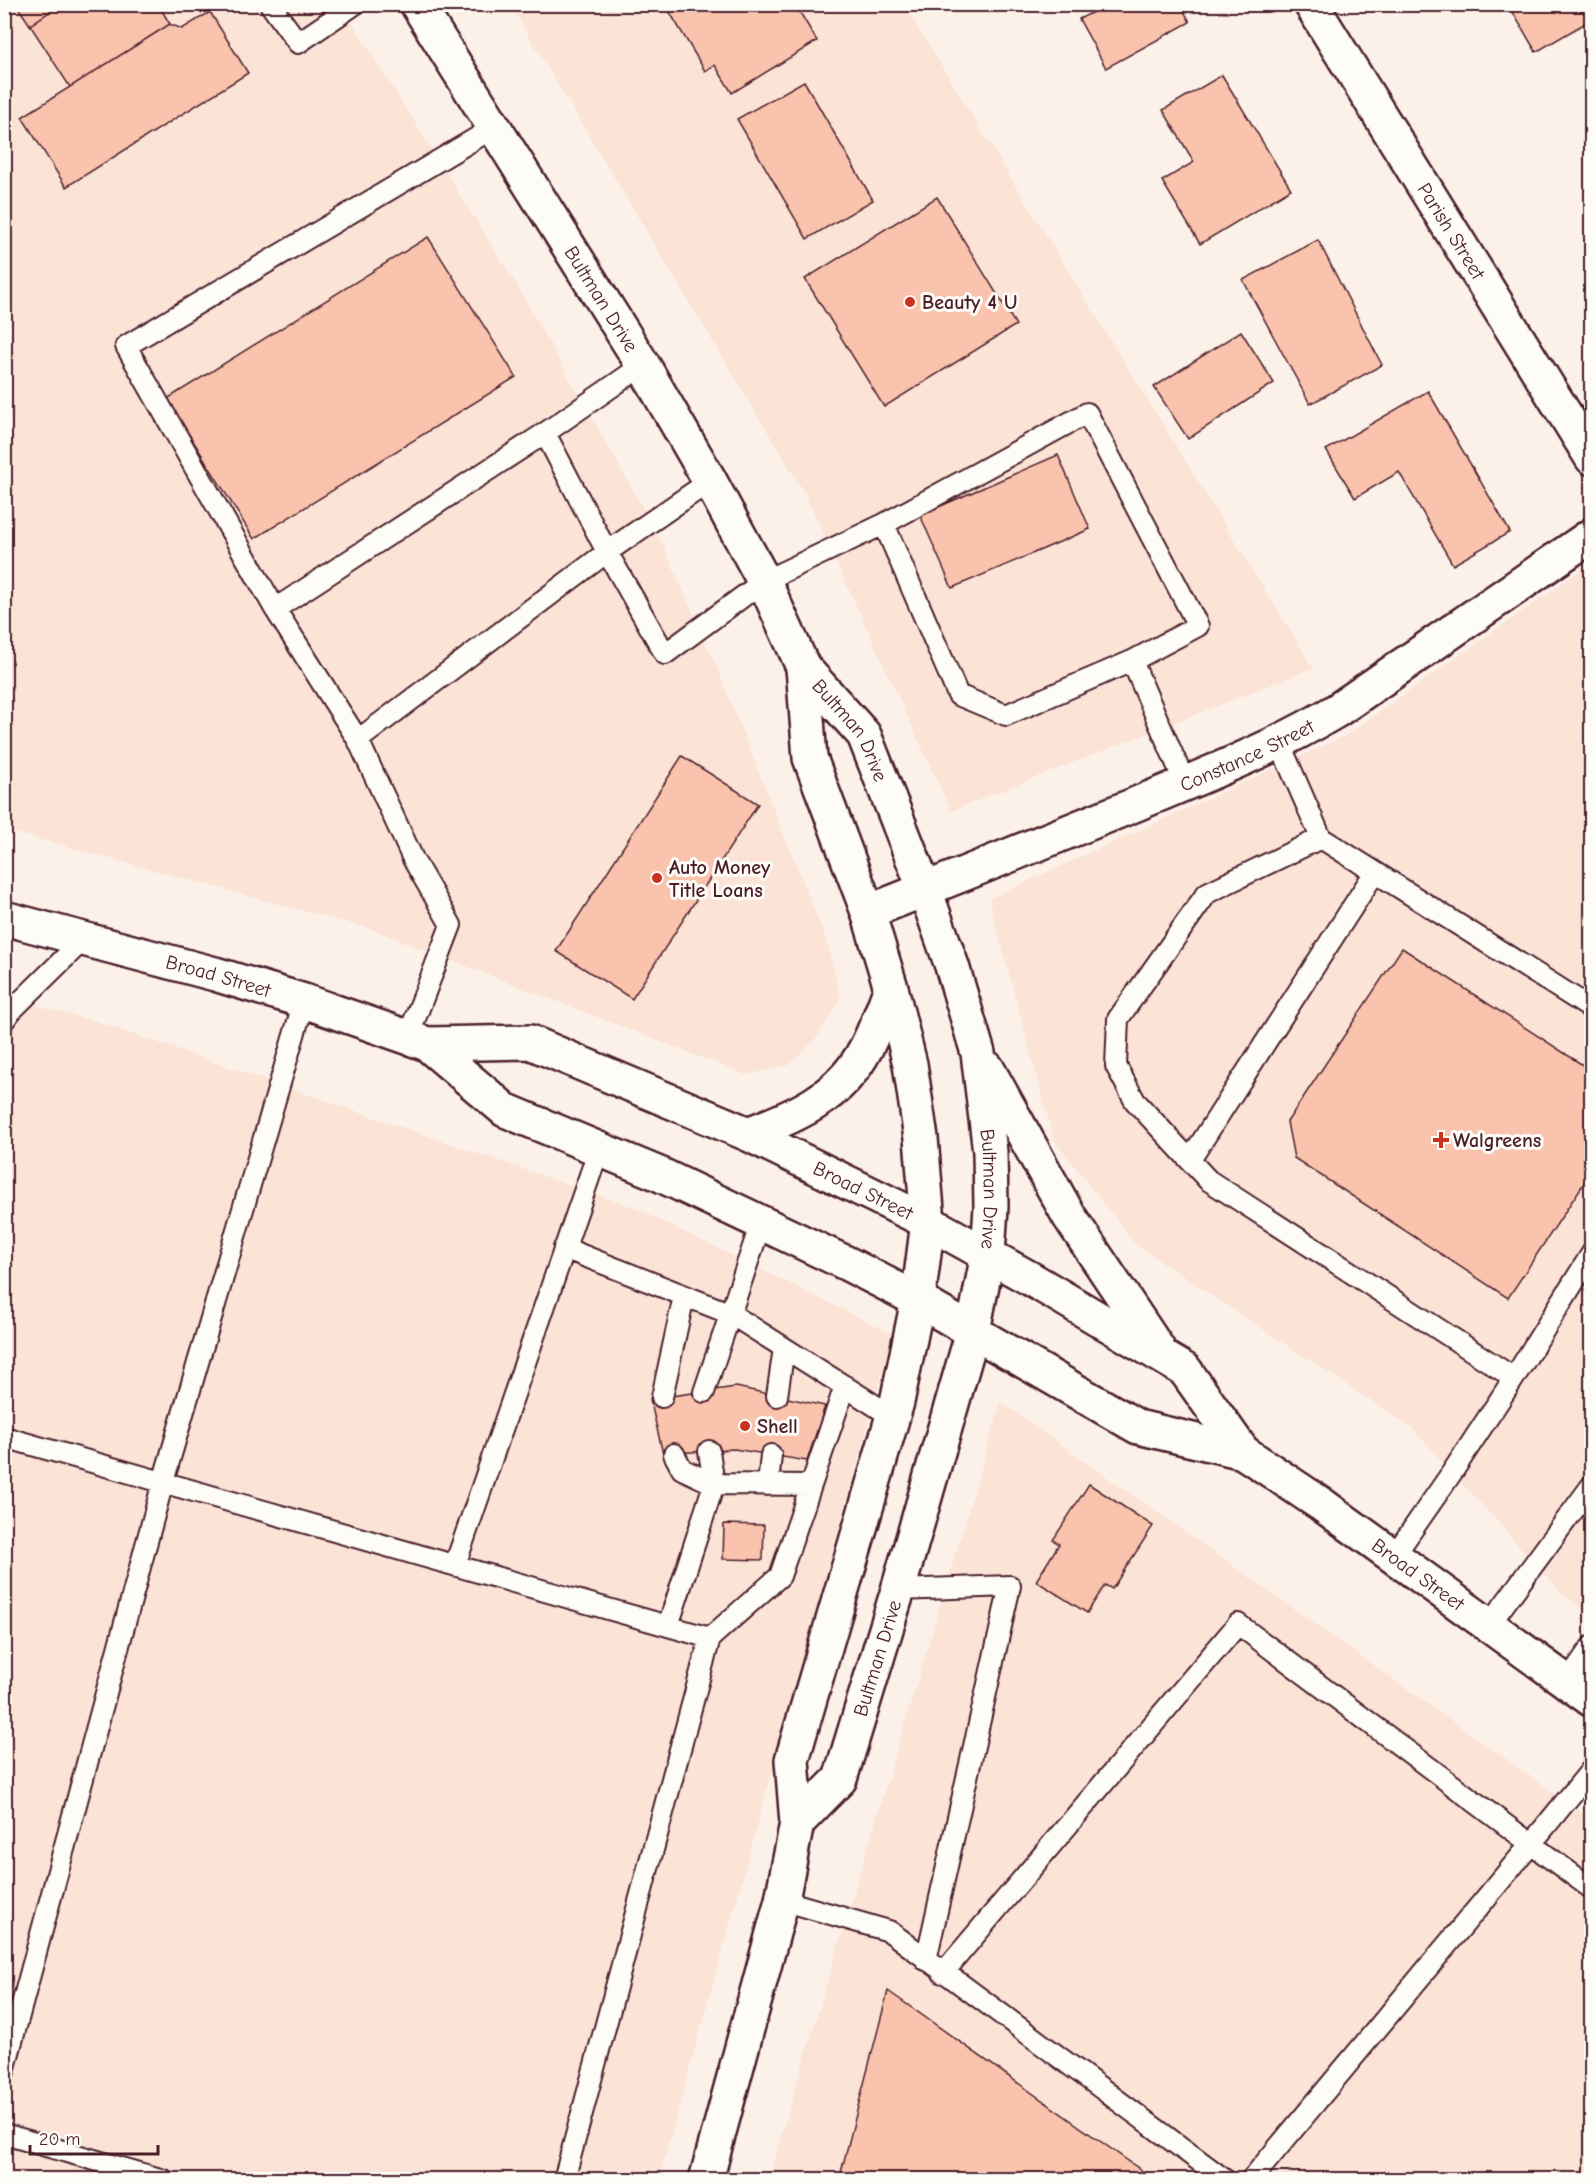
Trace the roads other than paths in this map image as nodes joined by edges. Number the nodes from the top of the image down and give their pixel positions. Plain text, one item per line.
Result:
1 (270, 4) edge
2 (355, 4) edge
3 (417, 4) edge
4 (1311, 4) edge
5 (495, 128) junction
6 (643, 365) junction
7 (545, 433) junction
8 (1592, 458) edge
9 (710, 481) junction
10 (884, 524) junction
11 (1592, 535) edge
12 (607, 552) junction
13 (764, 581) junction
14 (275, 609) junction
15 (1132, 661) junction
16 (803, 666) junction
17 (358, 740) junction
18 (1279, 742) junction
19 (1185, 783) junction
20 (1321, 838) junction
21 (1374, 872) junction
22 (925, 890) junction
23 (868, 912) junction
24 (4, 918) edge
25 (84, 939) junction
26 (891, 988) junction
27 (304, 1001) junction
28 (1592, 1009) edge
29 (4, 1020) edge
30 (417, 1041) junction
31 (978, 1053) junction
32 (748, 1134) junction
33 (599, 1149) junction
34 (1190, 1160) junction
35 (928, 1222) junction
36 (761, 1223) junction
37 (564, 1248) junction
38 (1592, 1253) edge
39 (988, 1254) junction
40 (684, 1296) junction
41 (918, 1300) junction
42 (731, 1314) junction
43 (973, 1331) junction
44 (784, 1348) junction
45 (1162, 1356) junction
46 (1514, 1378) junction
47 (845, 1386) junction
48 (704, 1392) dead end
49 (777, 1396) dead end
50 (662, 1397) dead end
51 (893, 1417) junction
52 (4, 1437) edge
53 (709, 1451) dead end
54 (1243, 1452) junction
55 (674, 1454) dead end
56 (771, 1455) dead end
57 (163, 1482) junction
58 (714, 1484) junction
59 (768, 1485) junction
60 (812, 1485) junction
61 (1592, 1485) edge
62 (1394, 1556) junction
63 (455, 1565) junction
64 (898, 1590) junction
65 (1489, 1625) junction
66 (668, 1626) junction
67 (710, 1638) junction
68 (1592, 1646) edge
69 (1579, 1691) edge
70 (1592, 1769) edge
71 (797, 1823) junction
72 (1531, 1844) junction
73 (1592, 1889) edge
74 (782, 1900) junction
75 (926, 1960) junction
76 (943, 1973) junction
77 (4, 2071) edge
78 (4, 2134) edge
79 (164, 2180) edge
80 (564, 2180) edge
81 (706, 2180) edge
82 (1225, 2180) edge
83 (1251, 2180) edge

1 - 2 lane
3 - 5 main road, Bultman Drive
4 - 8 main road, Parish Street
5 - 6 main road, Bultman Drive
5 - 14 lane
6 - 7 lane
6 - 9 main road, Bultman Drive
7 - 12 lane
7 - 14 lane
9 - 12 lane
9 - 13 main road, Bultman Drive
10 - 13 lane
10 - 15 lane
10 - 15 lane
11 - 18 main road, Constance Street
12 - 13 lane
12 - 17 lane
13 - 16 main road, Bultman Drive
14 - 17 lane
15 - 19 lane
16 - 22 main road, Bultman Drive
16 - 23 main road, Bultman Drive
17 - 30 lane
18 - 19 main road, Constance Street
18 - 20 lane
19 - 22 main road, Constance Street
20 - 21 lane
20 - 34 lane
21 - 28 lane
21 - 34 lane
22 - 23 main road, Constance Street
22 - 31 main road, Bultman Drive
23 - 26 main road, Bultman Drive
24 - 25 main road, Broad Street
25 - 27 main road, Broad Street
25 - 29 lane
26 - 32 main road
26 - 35 main road, Bultman Drive
27 - 30 main road, Broad Street
27 - 57 lane
30 - 32 main road, Broad Street
30 - 33 main road, Broad Street
31 - 39 main road, Bultman Drive
31 - 45 main road
32 - 35 main road, Broad Street
33 - 36 main road, Broad Street
33 - 37 lane
34 - 46 lane
35 - 39 main road, Broad Street
35 - 41 main road, Bultman Drive
36 - 41 main road, Broad Street
36 - 42 lane
37 - 40 lane
37 - 63 lane
38 - 46 lane
39 - 43 main road, Bultman Drive
39 - 45 main road, Broad Street
40 - 42 lane
40 - 50 lane
41 - 43 main road, Broad Street
41 - 51 main road, Bultman Drive
42 - 44 lane
42 - 48 lane
43 - 54 main road, Broad Street
43 - 64 main road, Bultman Drive
44 - 47 lane
44 - 49 lane
45 - 54 main road, Broad Street
46 - 62 lane
47 - 51 lane
47 - 60 lane
51 - 71 main road, Bultman Drive
52 - 57 lane
53 - 58 lane
54 - 62 main road, Broad Street
55 - 58 lane
56 - 59 lane
57 - 63 lane
57 - 77 lane
58 - 59 lane
58 - 66 lane
59 - 60 lane
60 - 67 lane
61 - 65 lane
62 - 65 main road, Broad Street
63 - 66 lane
64 - 71 main road, Bultman Drive
64 - 75 lane
65 - 69 main road, Broad Street
66 - 67 lane
67 - 80 lane
68 - 69 lane
70 - 72 lane
71 - 74 main road, Bultman Drive
72 - 73 lane
72 - 76 lane
72 - 83 lane
74 - 75 lane
74 - 81 main road, Bultman Drive
75 - 76 lane
76 - 82 lane
78 - 79 lane

